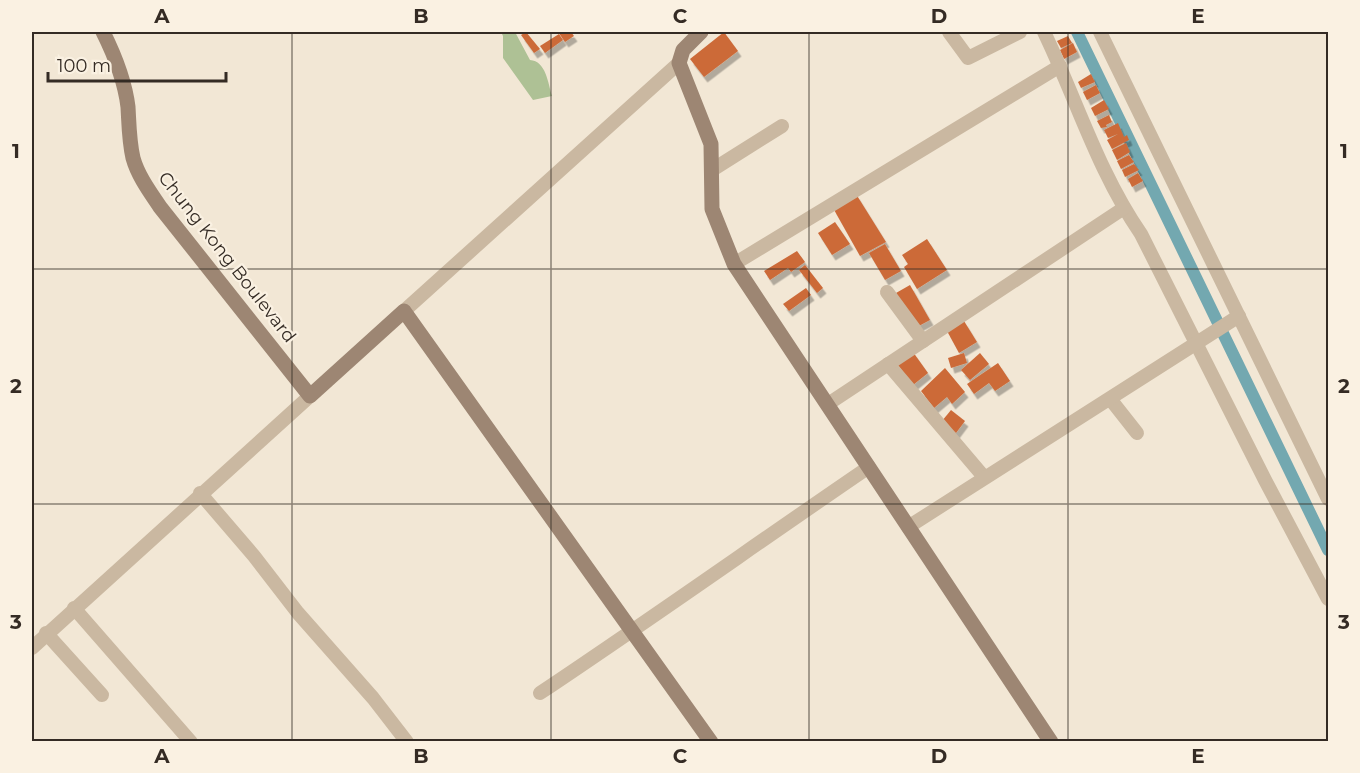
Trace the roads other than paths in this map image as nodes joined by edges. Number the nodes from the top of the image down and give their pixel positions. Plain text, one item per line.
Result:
1 (103, 32) edge
2 (701, 32) edge
3 (949, 32) edge
4 (1020, 32) edge
5 (1044, 32) edge
6 (1100, 32) edge
7 (679, 63) junction
8 (1060, 66) junction
9 (782, 126) dead end
10 (712, 170) junction
11 (1124, 208) junction
12 (734, 264) junction
13 (888, 292) dead end
14 (404, 311) junction
15 (1234, 319) junction
16 (1202, 339) junction
17 (923, 341) junction
18 (888, 364) junction
19 (310, 396) junction
20 (1111, 400) junction
21 (828, 404) junction
22 (1137, 433) dead end
23 (869, 467) junction
24 (984, 477) junction
25 (200, 493) junction
26 (1329, 499) edge
27 (909, 527) junction
28 (1329, 599) edge
29 (74, 608) junction
30 (632, 631) junction
31 (46, 633) junction
32 (32, 648) edge
33 (540, 693) dead end
34 (102, 695) dead end
35 (191, 741) edge
36 (407, 741) edge
37 (711, 741) edge
38 (1051, 741) edge

1 - 19 main road, Chung Kong Boulevard
2 - 7 main road
3 - 4 street
5 - 8 street
6 - 15 street
7 - 10 main road
7 - 14 street
8 - 11 street
8 - 12 street
9 - 10 street
10 - 12 main road
11 - 16 street
11 - 17 street
12 - 21 main road
13 - 17 street
14 - 19 main road
14 - 30 main road
15 - 16 street
15 - 26 street
16 - 20 street
16 - 28 street
17 - 18 street
18 - 21 street
18 - 24 street
19 - 25 street
20 - 22 street
20 - 24 street
21 - 23 main road
23 - 27 main road
23 - 30 street
24 - 27 street
25 - 29 street
25 - 36 street
27 - 38 main road
29 - 31 street
29 - 35 street
30 - 33 street
30 - 37 main road
31 - 32 street
31 - 34 street

